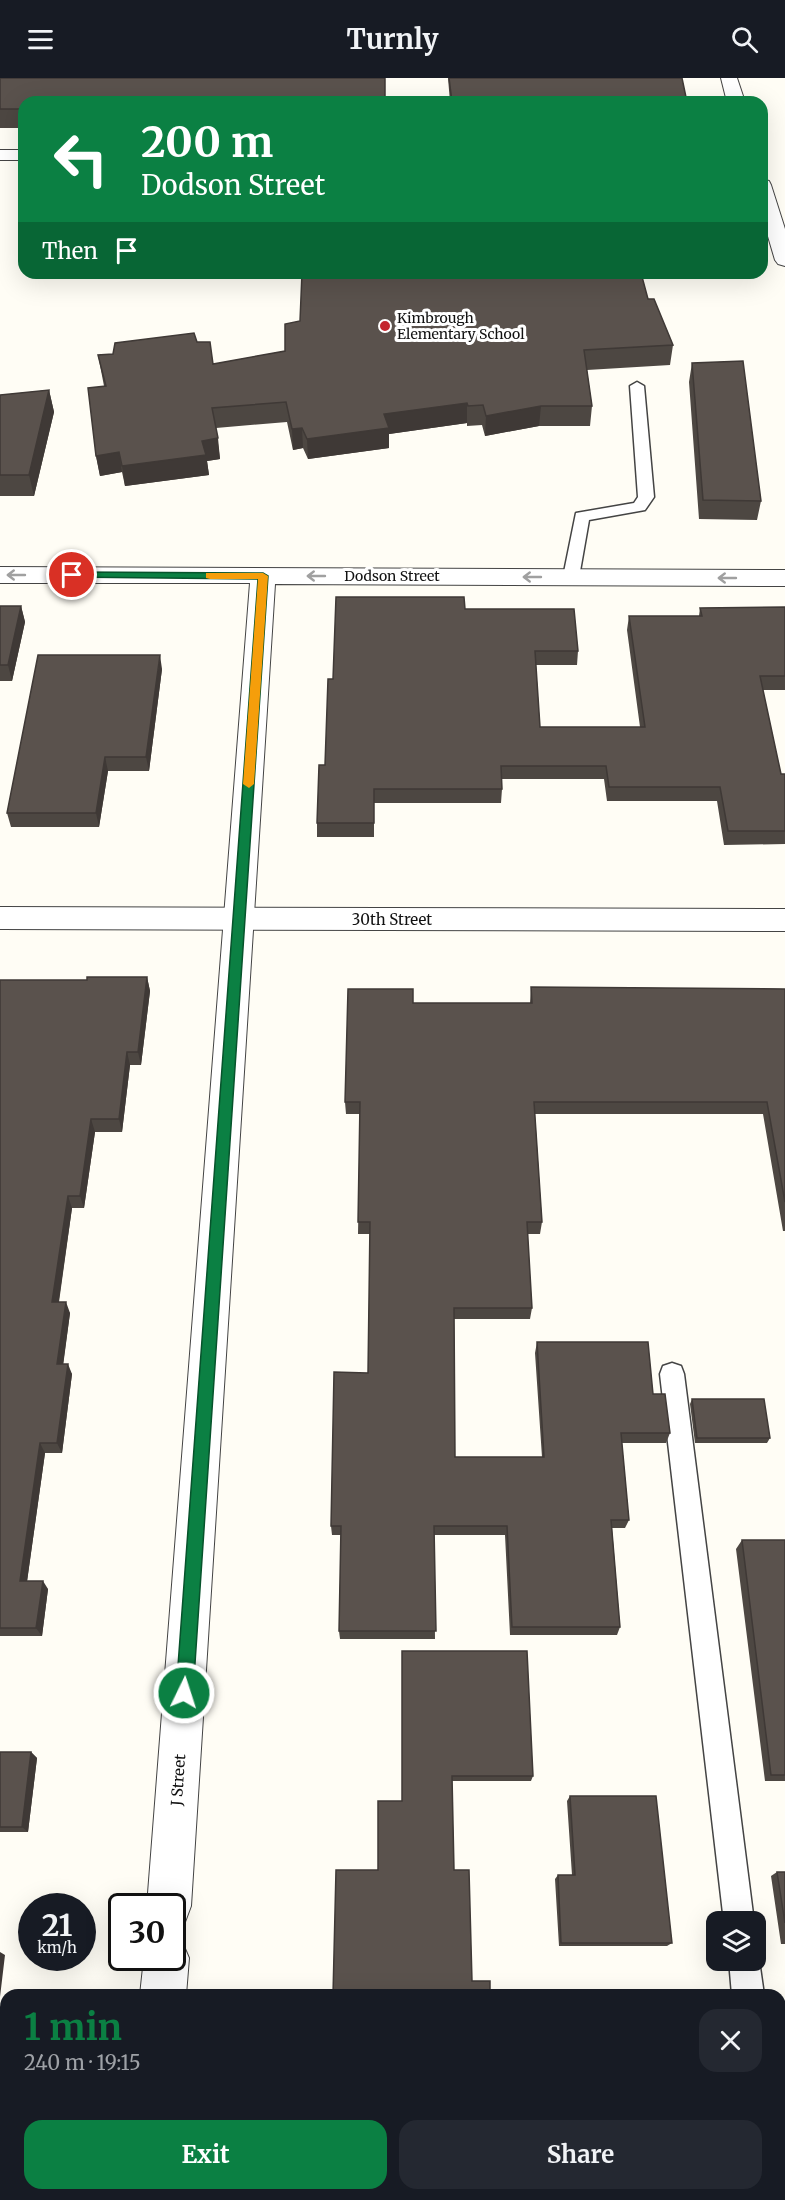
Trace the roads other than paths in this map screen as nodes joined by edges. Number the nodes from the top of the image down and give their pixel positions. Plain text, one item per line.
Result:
1 (729, 78) edge
2 (734, 96) edge
3 (0, 155) edge
4 (18, 155) edge
5 (768, 205) edge
6 (785, 260) edge
7 (636, 386) dead end
8 (0, 575) edge
9 (263, 576) junction
10 (571, 577) junction
11 (785, 578) edge
12 (0, 918) edge
13 (238, 918) junction
14 (785, 920) edge
15 (672, 1374) dead end
16 (170, 1893) edge
17 (738, 1911) edge
18 (165, 1971) edge
19 (745, 1971) edge
20 (163, 1989) edge
21 (747, 1989) edge

1 - 2 street
3 - 4 street
5 - 6 street
7 - 10 lane
9 -> 8 street, Dodson Street
10 -> 9 street, Dodson Street
9 - 13 street, J Street
11 -> 10 street, Dodson Street
12 - 13 street, 30th Street
13 - 14 street, 30th Street
13 - 16 street, J Street
15 - 17 lane
18 - 20 street
19 - 21 lane

